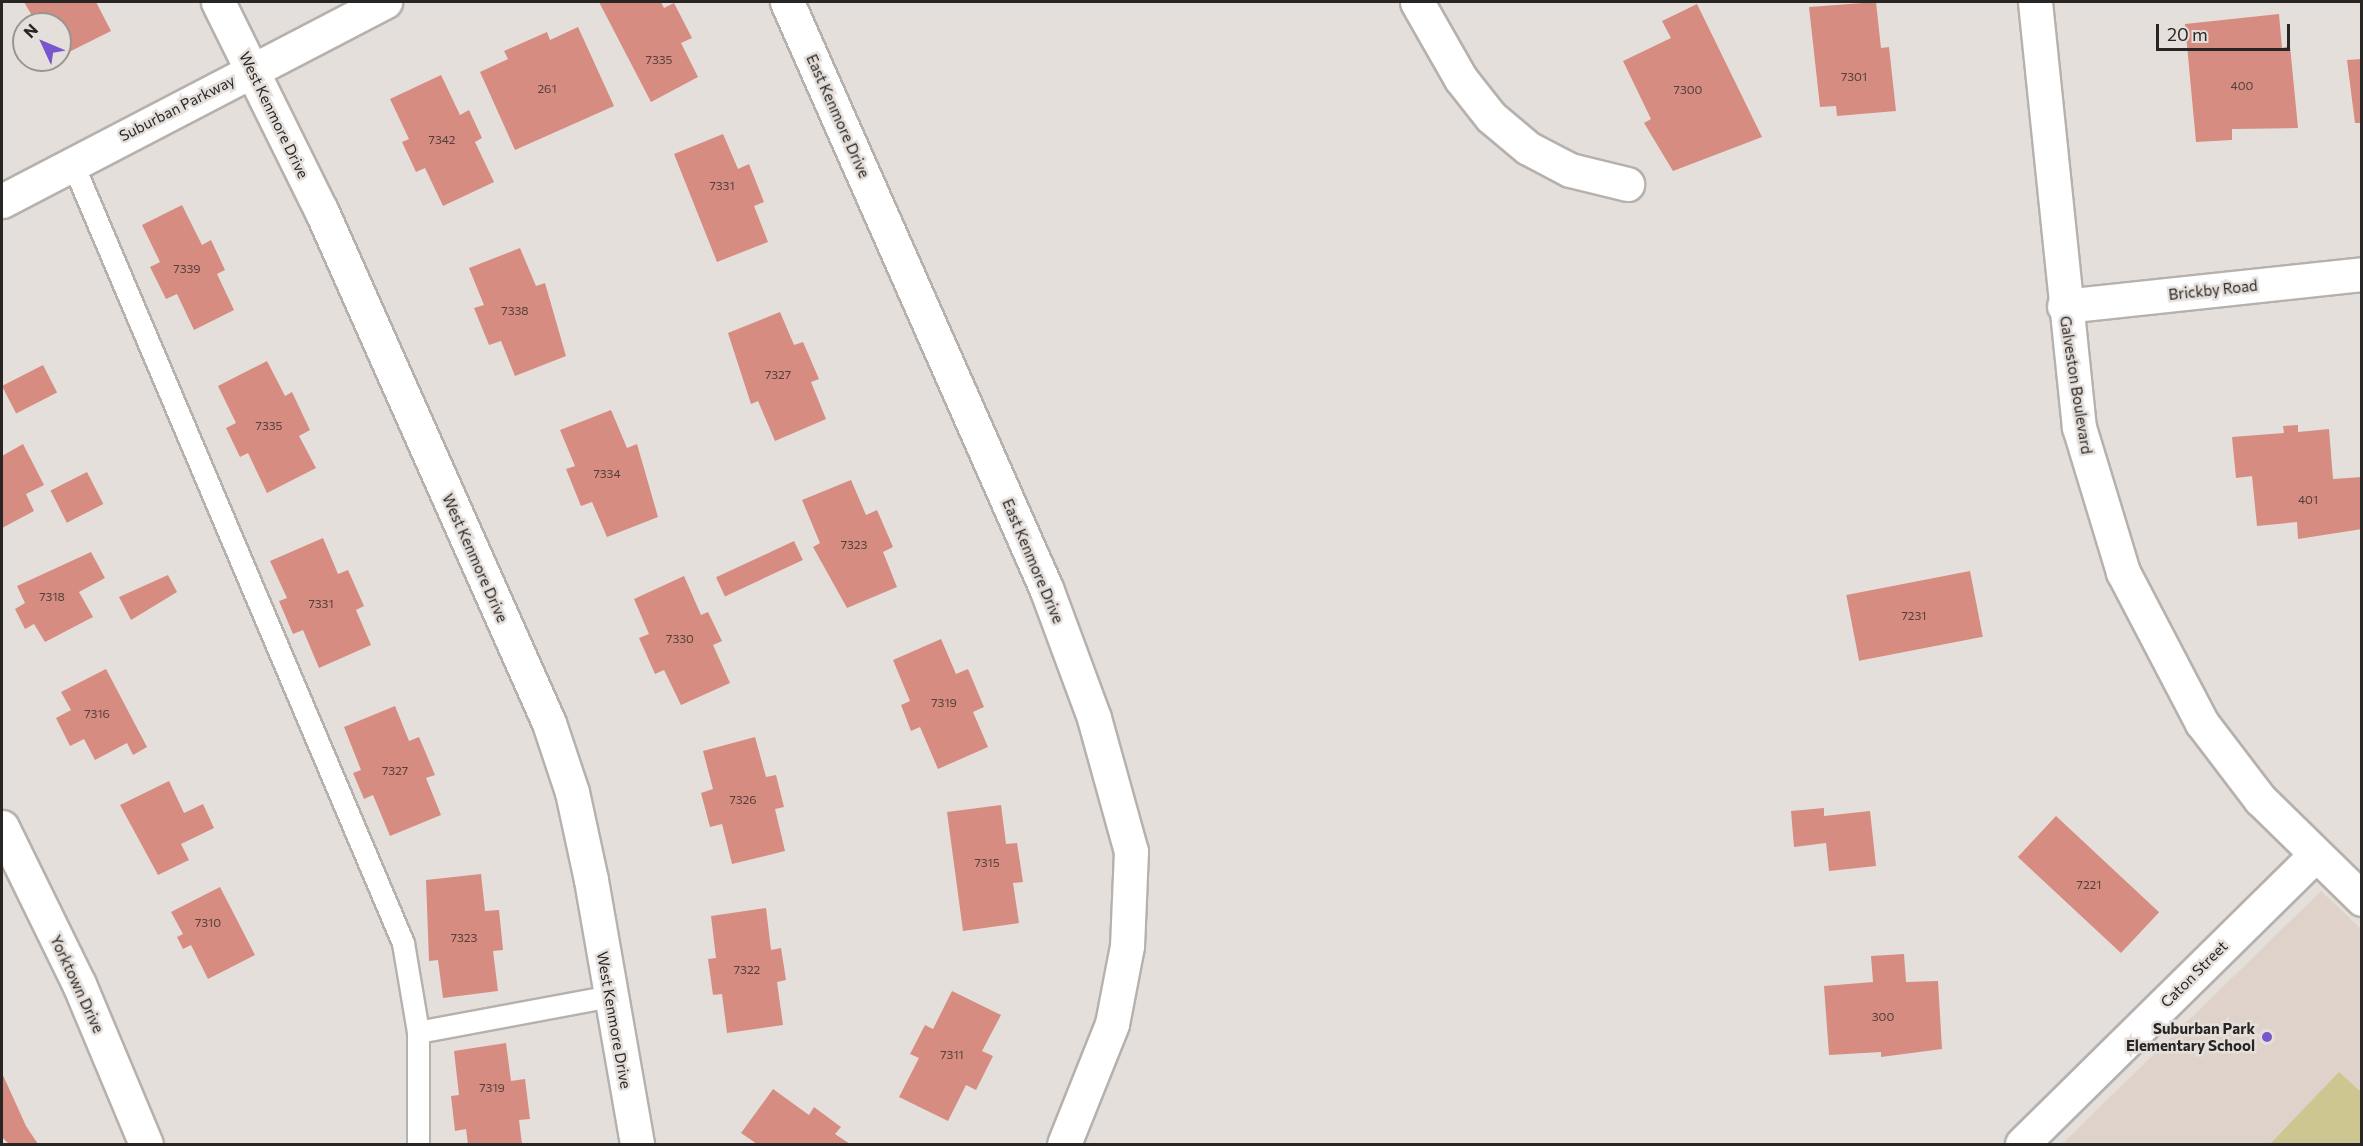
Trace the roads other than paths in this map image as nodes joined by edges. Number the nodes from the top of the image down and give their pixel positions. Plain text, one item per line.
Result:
1 (218, 2) edge
2 (385, 2) edge
3 (787, 2) edge
4 (1417, 2) edge
5 (2035, 2) edge
6 (252, 69) junction
7 (72, 162) junction
8 (1627, 184) dead end
9 (2, 201) edge
10 (2361, 274) edge
11 (2064, 306) junction
12 (2, 827) edge
13 (2315, 855) junction
14 (2361, 900) edge
15 (610, 996) junction
16 (418, 1032) junction
17 (146, 1144) edge
18 (418, 1144) edge
19 (637, 1144) edge
20 (1064, 1144) edge
21 (2022, 1144) edge

1 - 6 street, West Kenmore Drive
2 - 6 street, Suburban Parkway
3 - 20 street, East Kenmore Drive
4 - 8 street
5 - 11 street, Galveston Boulevard
6 - 7 street, Suburban Parkway
6 - 15 street, West Kenmore Drive
7 - 9 street, Suburban Parkway
7 - 16 lane
10 - 11 street, Brickby Road
11 - 13 street, Galveston Boulevard
12 - 17 street, Yorktown Drive
13 - 14 street, Galveston Boulevard
13 - 21 street, Caton Street
15 - 16 lane
15 - 19 street, West Kenmore Drive
16 - 18 lane

